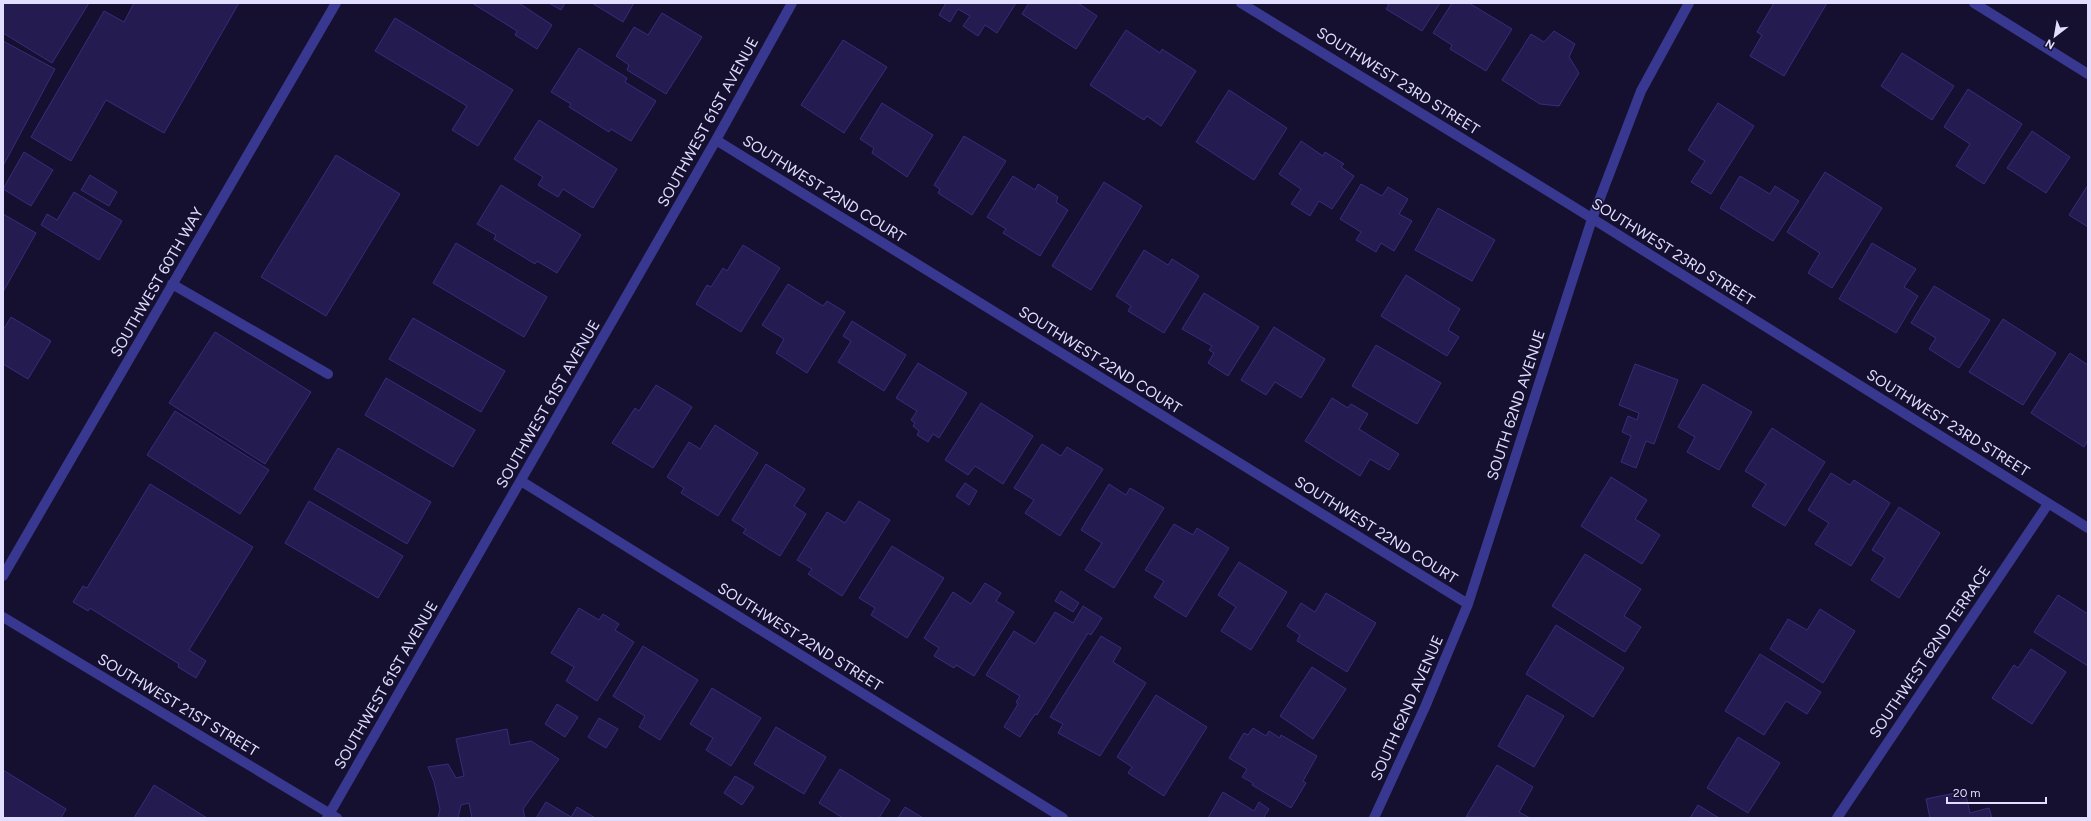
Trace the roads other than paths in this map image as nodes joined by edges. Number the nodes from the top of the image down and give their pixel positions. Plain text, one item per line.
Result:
1 (336, 3) edge
2 (792, 3) edge
3 (1241, 3) edge
4 (1689, 3) edge
5 (1974, 3) edge
6 (2088, 74) edge
7 (716, 140) junction
8 (1592, 219) junction
9 (172, 284) junction
10 (328, 374) dead end
11 (521, 481) junction
12 (2048, 504) junction
13 (2088, 528) edge
14 (3, 576) edge
15 (1468, 604) junction
16 (3, 617) edge
17 (331, 816) edge
18 (1063, 818) edge
19 (1374, 818) edge
20 (1837, 818) edge

1 - 9 street, SOUTHWEST 60TH WAY
2 - 7 street, SOUTHWEST 61ST AVENUE
3 - 8 street, SOUTHWEST 23RD STREET
4 - 8 street, SOUTH 62ND AVENUE
5 - 6 street
7 - 11 street, SOUTHWEST 61ST AVENUE
7 - 15 street, SOUTHWEST 22ND COURT
8 - 12 street, SOUTHWEST 23RD STREET
8 - 15 street, SOUTH 62ND AVENUE
9 - 10 street
9 - 14 street, SOUTHWEST 60TH WAY
11 - 17 street, SOUTHWEST 61ST AVENUE
11 - 18 street, SOUTHWEST 22ND STREET
12 - 13 street, SOUTHWEST 23RD STREET
12 - 20 street, SOUTHWEST 62ND TERRACE
15 - 19 street, SOUTH 62ND AVENUE
16 - 17 street, SOUTHWEST 21ST STREET

